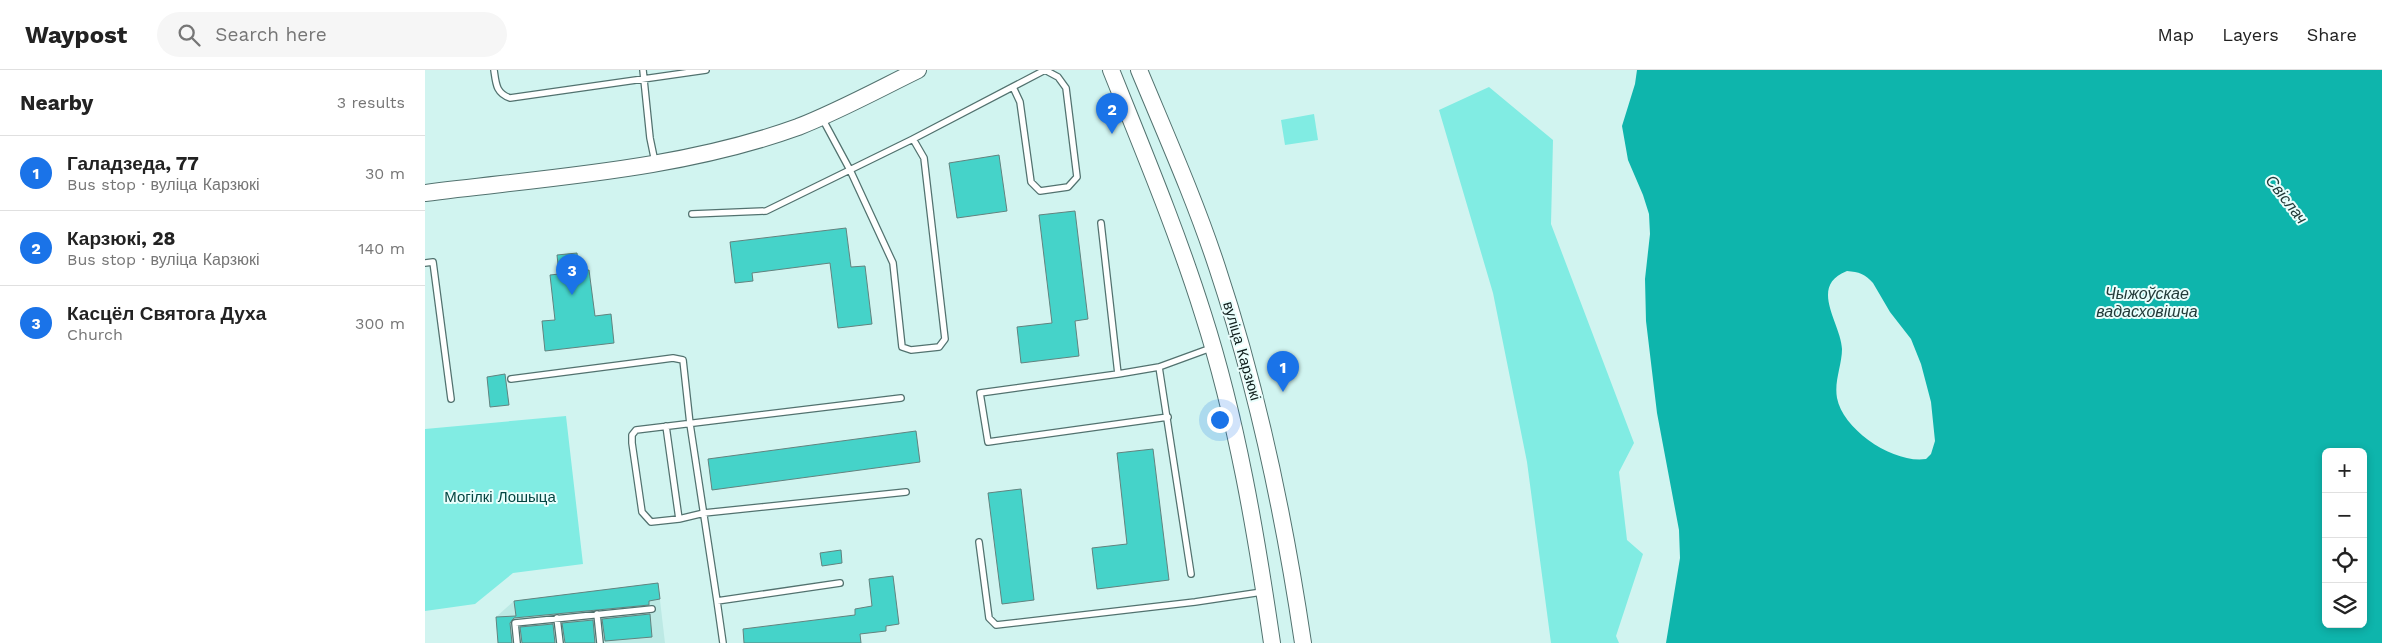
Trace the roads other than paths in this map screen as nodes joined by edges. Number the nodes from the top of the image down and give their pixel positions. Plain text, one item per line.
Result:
1 (494, 70) edge
2 (643, 70) edge
3 (706, 70) edge
4 (918, 70) edge
5 (1045, 70) edge
6 (1111, 70) edge
7 (1139, 70) edge
8 (644, 78) junction
9 (1013, 87) junction
10 (821, 116) junction
11 (913, 139) junction
12 (655, 164) junction
13 (850, 170) junction
14 (425, 193) edge
15 (692, 214) dead end
16 (1101, 223) dead end
17 (425, 263) edge
18 (1213, 347) junction
19 (1159, 367) junction
20 (1118, 374) junction
21 (511, 379) dead end
22 (901, 398) dead end
23 (451, 399) dead end
24 (1168, 417) junction
25 (690, 424) junction
26 (666, 426) junction
27 (906, 492) dead end
28 (704, 514) junction
29 (679, 519) junction
30 (979, 542) dead end
31 (1191, 574) dead end
32 (840, 583) dead end
33 (1264, 591) junction
34 (717, 600) junction
35 (652, 609) dead end
36 (597, 614) junction
37 (557, 618) junction
38 (517, 643) edge
39 (560, 643) edge
40 (600, 643) edge
41 (723, 643) edge
42 (1272, 643) edge
43 (1303, 643) edge

1 - 8 lane
2 - 8 lane
3 - 8 lane
4 - 10 street
5 - 9 lane
5 - 9 lane
6 - 18 street, вуліца Карзюкі
7 - 43 street, вуліца Карзюкі
8 - 12 lane
9 - 11 lane
10 - 12 street
10 - 13 lane
11 - 13 lane
11 - 13 lane
12 - 14 street
13 - 15 lane
16 - 20 lane
17 - 23 lane
18 - 19 lane
18 - 33 street, вуліца Карзюкі
19 - 20 lane
19 - 24 lane
20 - 24 lane
21 - 25 lane
22 - 25 lane
24 - 31 lane
25 - 26 lane
25 - 28 lane
26 - 29 lane
26 - 29 lane
27 - 28 lane
28 - 29 lane
28 - 34 lane
30 - 33 lane
32 - 34 lane
33 - 42 street, вуліца Карзюкі
34 - 41 lane
35 - 36 lane
36 - 37 lane
36 - 40 lane
37 - 38 lane
37 - 39 lane

